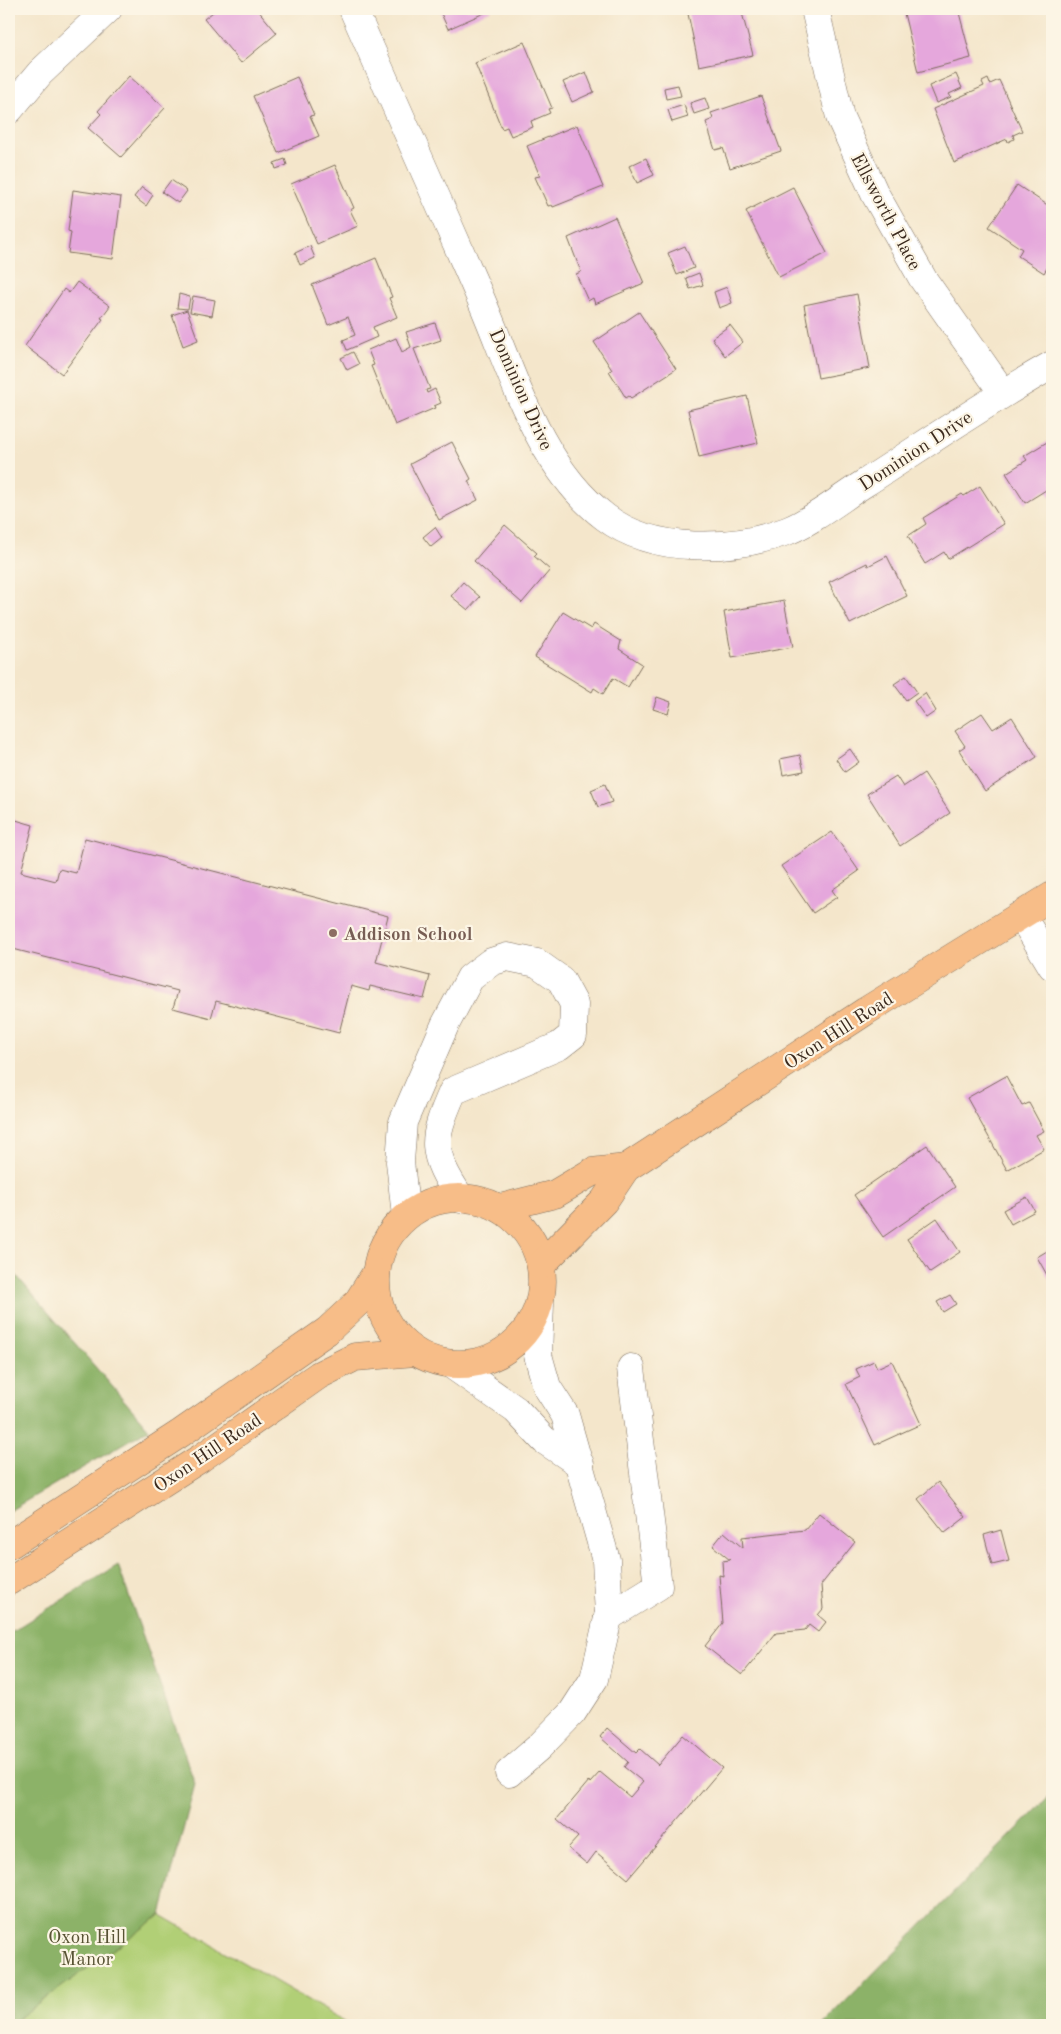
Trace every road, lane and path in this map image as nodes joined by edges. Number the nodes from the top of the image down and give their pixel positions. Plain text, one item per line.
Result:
1 (108, 9) edge
2 (353, 9) edge
3 (815, 9) edge
4 (9, 110) edge
5 (1052, 365) edge
6 (1002, 393) junction
7 (1052, 896) edge
8 (1021, 915) junction
9 (1052, 966) edge
10 (626, 1168) junction
11 (460, 1198) junction
12 (500, 1208) junction
13 (406, 1216) junction
14 (541, 1265) junction
15 (376, 1273) junction
16 (540, 1304) junction
17 (415, 1352) junction
18 (452, 1365) junction
19 (631, 1368) dead end
20 (580, 1464) junction
21 (9, 1545) edge
22 (9, 1581) edge
23 (608, 1617) junction
24 (509, 1773) dead end

1 - 4 street
2 - 6 street, Dominion Drive
3 - 6 street, Ellsworth Place
5 - 6 street, Dominion Drive
7 - 8 main road, Oxon Hill Road
8 - 9 street
8 - 10 main road, Oxon Hill Road
10 - 12 main road, Oxon Hill Road
10 - 14 main road, Oxon Hill Road
11 - 12 main road
11 - 13 main road
11 - 13 street
12 - 14 main road
13 - 15 main road
14 - 16 main road
15 - 17 main road
15 - 21 main road, Oxon Hill Road
16 - 18 main road
16 - 20 street
17 - 18 main road
17 - 22 main road, Oxon Hill Road
18 - 20 street
19 - 23 street
20 - 23 street
23 - 24 street

